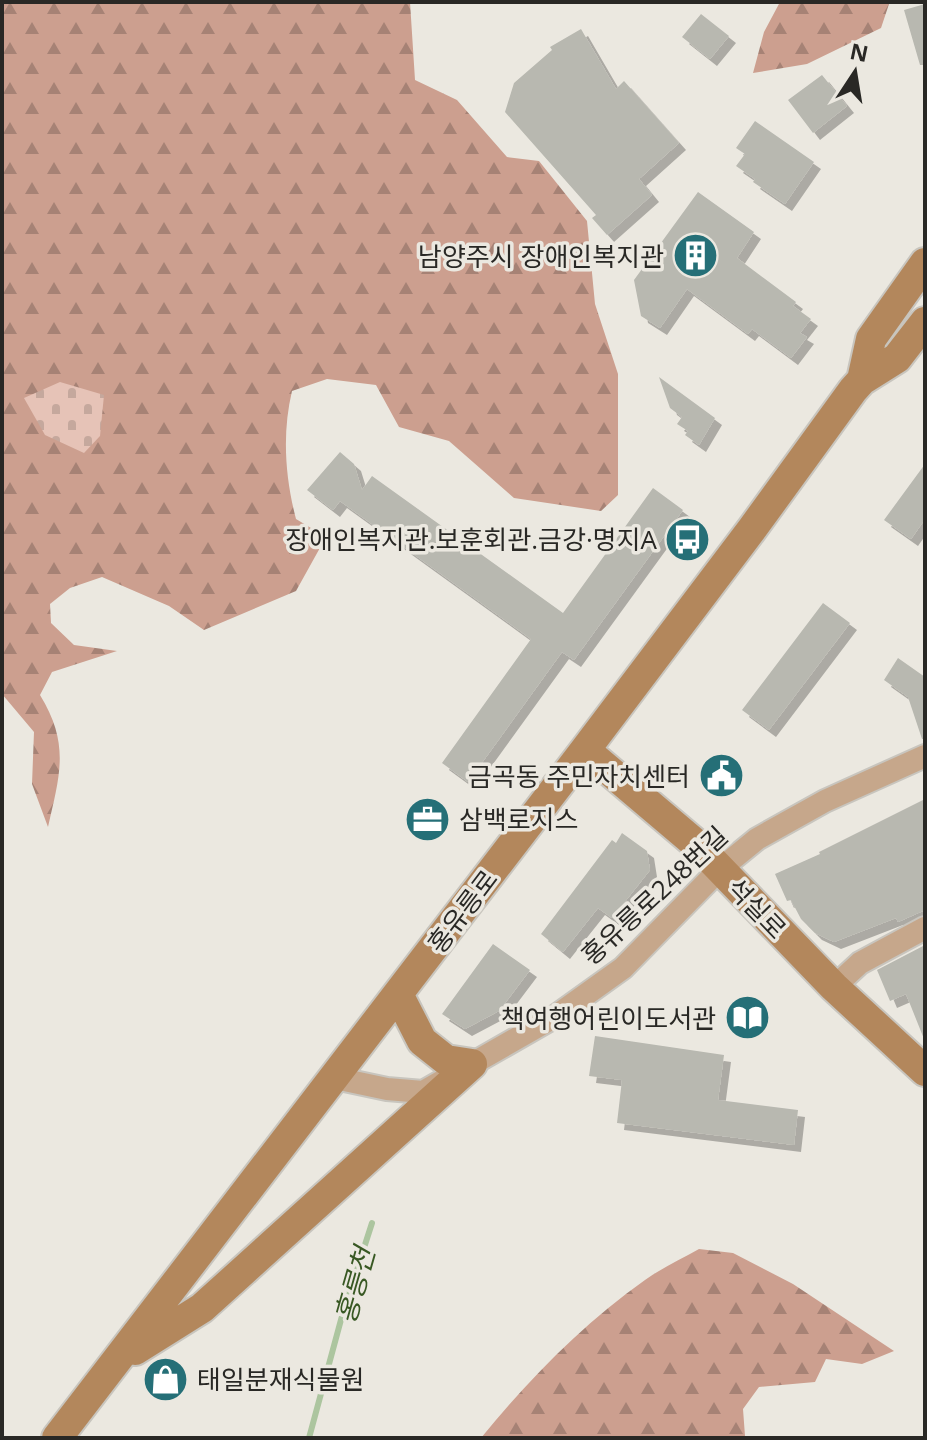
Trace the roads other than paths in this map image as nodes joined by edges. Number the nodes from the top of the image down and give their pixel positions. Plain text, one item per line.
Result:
1 (925, 263) edge
2 (925, 322) edge
3 (862, 380) junction
4 (585, 750) junction
5 (925, 756) edge
6 (719, 870) junction
7 (925, 928) edge
8 (834, 987) junction
9 (398, 994) junction
10 (472, 1064) junction
11 (925, 1071) edge
12 (335, 1078) junction
13 (116, 1362) junction
14 (57, 1438) edge

1 - 3 street, 홍유릉로
2 - 3 street, 홍유릉로
3 - 4 street, 홍유릉로
4 - 6 street, 석실로
4 - 9 street, 홍유릉로
5 - 6 street, 홍유릉로248번길
6 - 8 street, 석실로
6 - 10 street, 홍유릉로248번길
7 - 8 street
8 - 11 street, 석실로
9 - 10 street
9 - 12 street, 홍유릉로
10 - 12 street, 홍유릉로248번길
10 - 13 street
12 - 13 street, 홍유릉로
13 - 14 street, 홍유릉로

